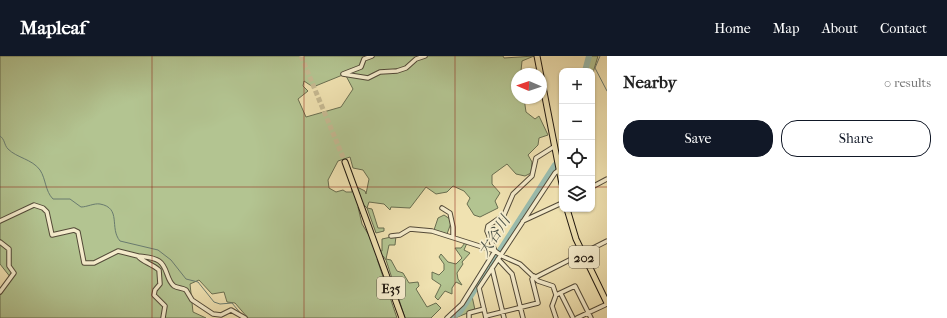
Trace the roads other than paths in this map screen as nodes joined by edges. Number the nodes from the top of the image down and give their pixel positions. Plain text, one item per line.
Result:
1 (372, 56) edge
2 (425, 56) edge
3 (538, 56) edge
4 (555, 146) junction
5 (345, 162) tunnel mouth
6 (559, 170) joint
7 (607, 180) edge
8 (595, 186) edge
9 (559, 203) edge
10 (442, 208) dead end
11 (568, 212) edge
12 (0, 221) edge
13 (523, 221) junction
14 (391, 236) dead end
15 (453, 237) junction
16 (607, 241) edge
17 (0, 242) edge
18 (498, 252) junction
19 (582, 254) junction
20 (138, 256) junction
21 (498, 259) junction
22 (492, 268) junction
23 (535, 277) junction
24 (0, 292) edge
25 (561, 294) junction
26 (556, 295) junction
27 (607, 303) edge
28 (520, 308) junction
29 (484, 309) junction
30 (503, 312) junction
31 (588, 313) junction
32 (486, 317) edge
33 (554, 317) edge
34 (163, 318) edge
35 (244, 318) edge
36 (402, 318) edge
37 (447, 318) edge
38 (469, 318) edge
39 (504, 318) edge
40 (523, 318) edge
41 (573, 318) edge
42 (577, 318) edge
43 (591, 318) edge

1 - 2 street
3 - 4 highway
4 - 6 highway
4 - 18 street
5 - 36 highway, E35
6 - 13 street
7 - 8 street
9 - 13 street
10 - 15 street
11 - 19 highway, 202
12 - 20 street
13 - 18 street
14 - 15 street
15 - 18 street
16 - 19 street
17 - 24 street
18 - 21 street
18 - 23 street
18 - 37 street
19 - 23 street
19 - 27 highway, 202
20 - 34 street
20 - 35 street
21 - 22 street
21 - 28 street
22 - 29 street
22 - 30 street
23 - 26 street
23 - 28 street
25 - 26 street
25 - 31 street
25 - 41 street
26 - 33 street
27 - 31 street
28 - 30 street
28 - 40 street
29 - 32 street
29 - 38 street
30 - 32 street
30 - 39 street
31 - 42 street
31 - 43 street

